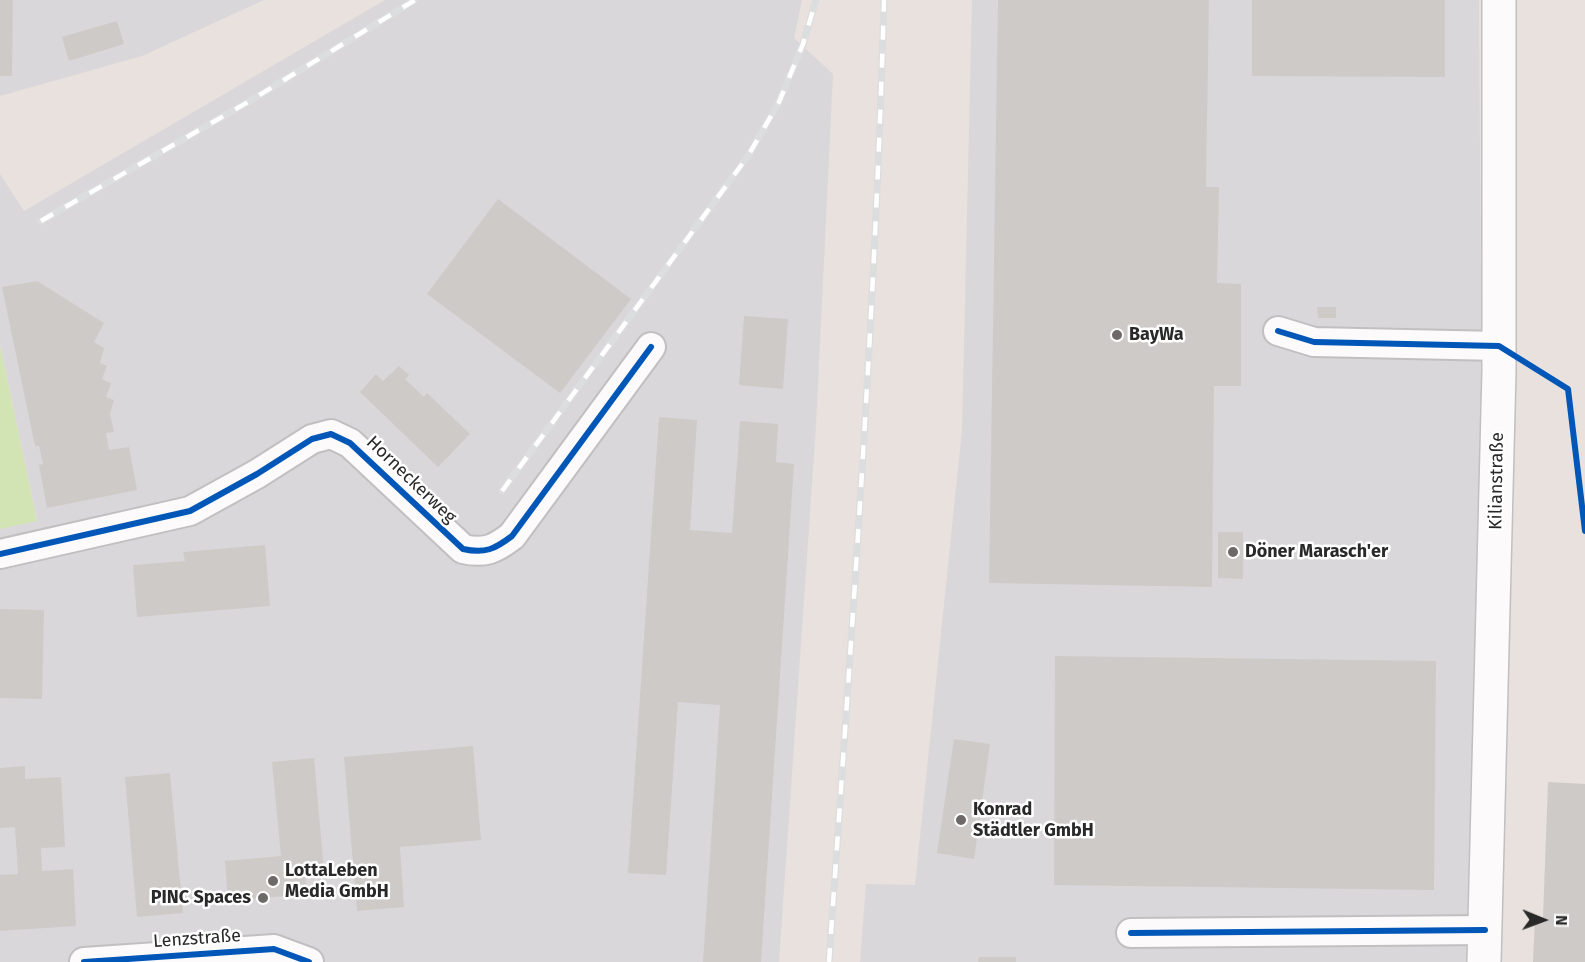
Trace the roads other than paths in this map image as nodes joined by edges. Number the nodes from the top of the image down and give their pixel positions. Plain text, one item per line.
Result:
1 (1499, 0) edge
2 (1278, 331) dead end
3 (1499, 346) junction
4 (651, 347) dead end
5 (0, 554) edge
6 (1131, 933) dead end
7 (1484, 946) edge
8 (84, 962) edge
9 (309, 962) edge

1 - 3 main road, Kilianstraße
2 - 3 street
3 - 7 main road, Kilianstraße
4 - 5 street, Horneckerweg
6 - 7 street
8 - 9 street, Lenzstraße

